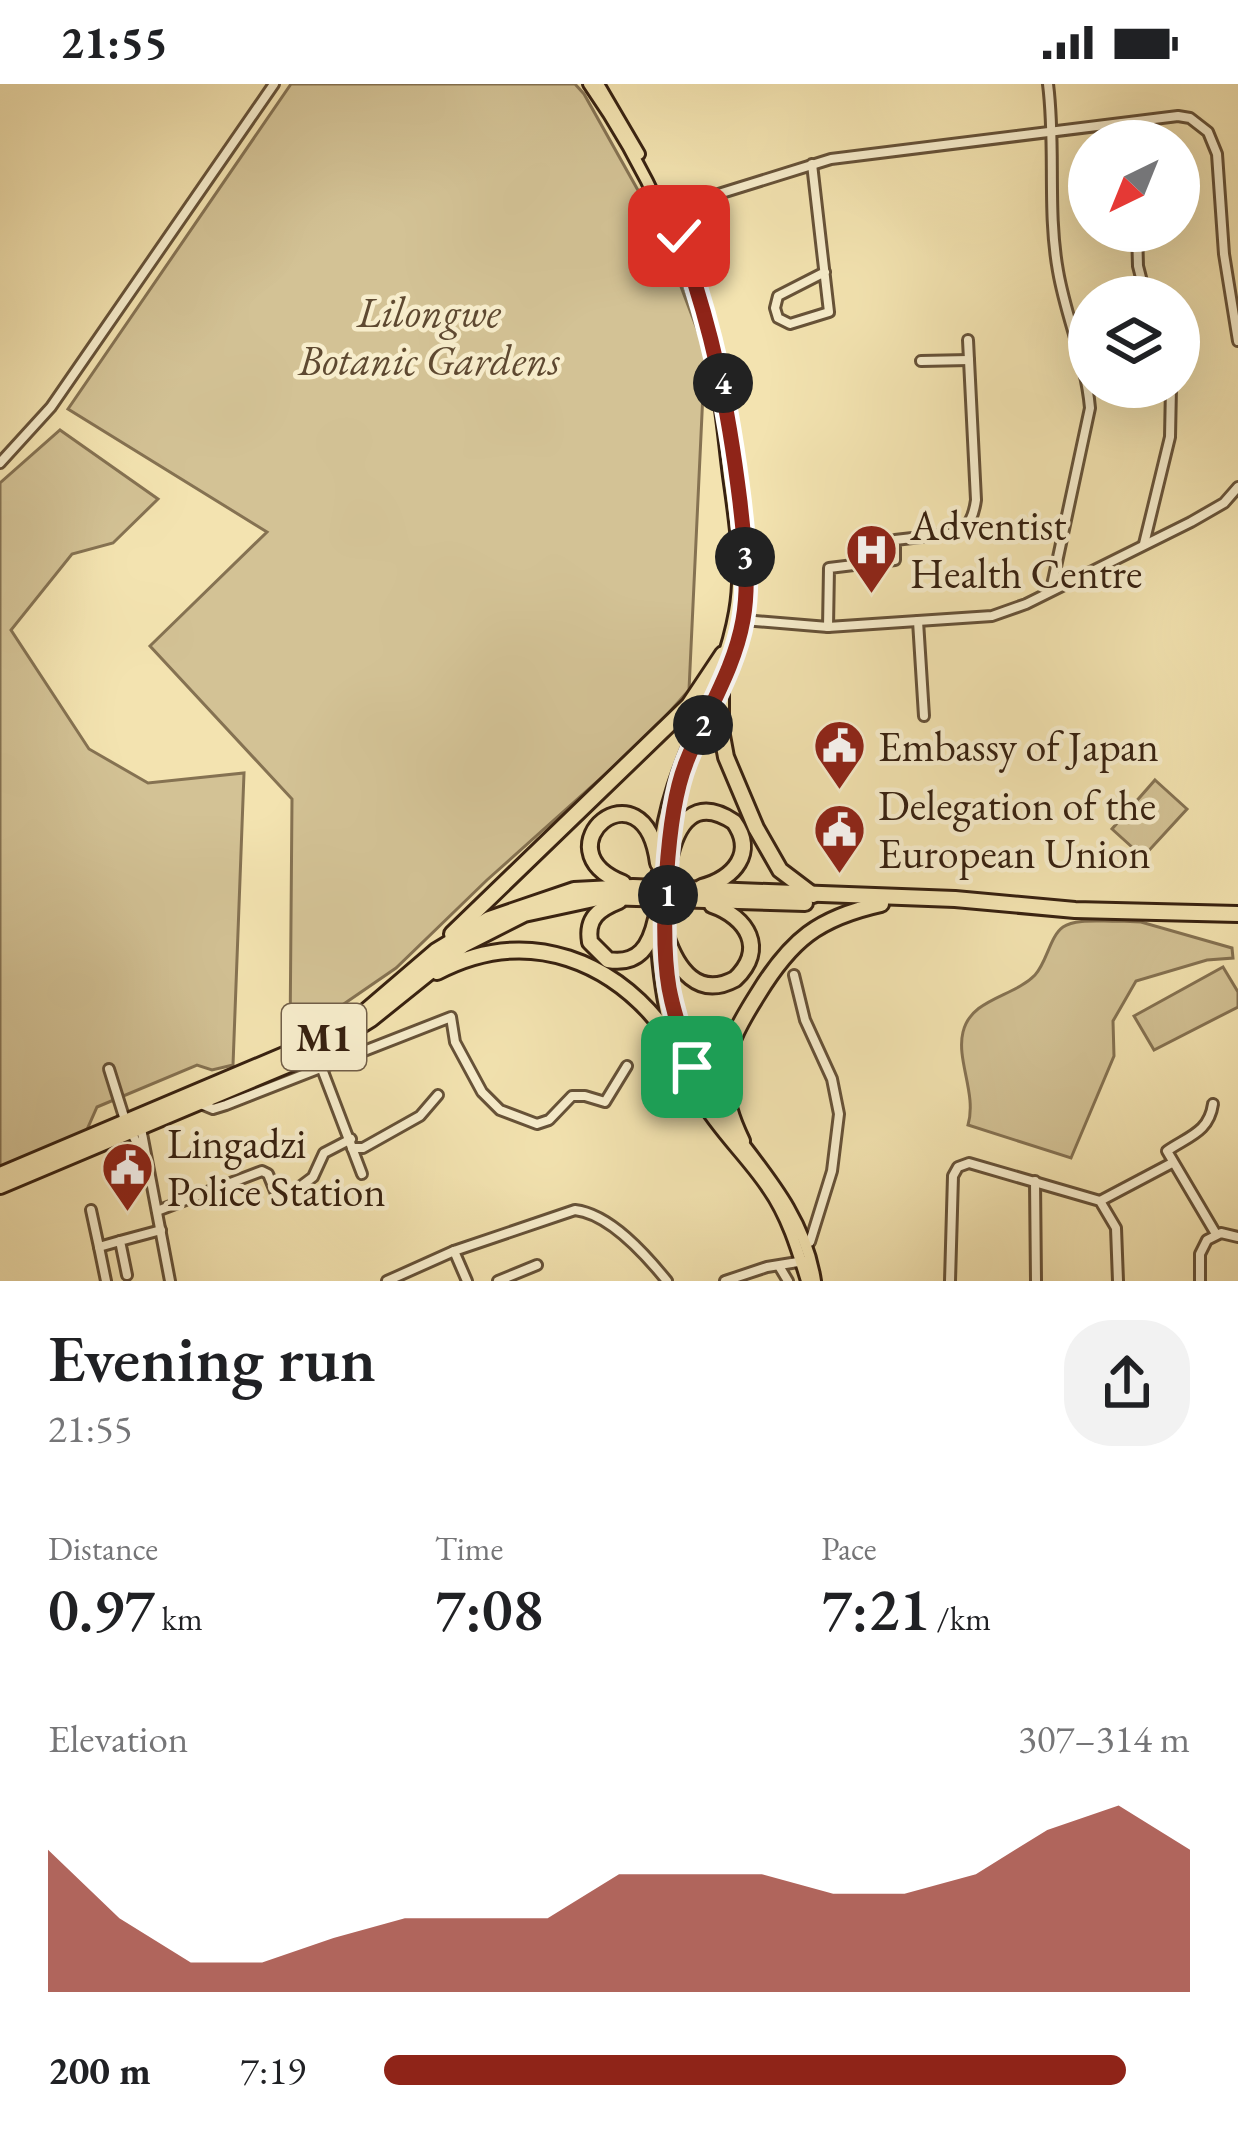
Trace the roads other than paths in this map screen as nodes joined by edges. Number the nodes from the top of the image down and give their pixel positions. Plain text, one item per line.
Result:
1 (274, 84) edge
2 (589, 84) edge
3 (598, 84) edge
4 (1048, 84) edge
5 (1148, 120) edge
6 (1193, 120) edge
7 (1200, 126) edge
8 (1068, 128) edge
9 (1054, 129) junction
10 (812, 164) junction
11 (667, 210) junction
12 (826, 272) junction
13 (1236, 315) edge
14 (968, 340) dead end
15 (1238, 341) edge
16 (969, 360) junction
17 (921, 361) dead end
18 (1171, 408) edge
19 (0, 463) edge
20 (1238, 487) edge
21 (1144, 545) junction
22 (1050, 591) junction
23 (743, 620) junction
24 (918, 621) junction
25 (828, 627) junction
26 (723, 654) junction
27 (721, 690) junction
28 (924, 716) dead end
29 (664, 866) junction
30 (631, 892) junction
31 (692, 895) junction
32 (813, 895) junction
33 (774, 898) junction
34 (881, 904) junction
35 (1029, 907) junction
36 (660, 912) junction
37 (1238, 914) edge
38 (666, 936) junction
39 (436, 951) junction
40 (794, 975) dead end
41 (416, 983) junction
42 (676, 1037) junction
43 (627, 1066) dead end
44 (109, 1069) dead end
45 (322, 1070) junction
46 (438, 1095) dead end
47 (200, 1103) junction
48 (1214, 1103) dead end
49 (133, 1123) junction
50 (351, 1143) junction
51 (743, 1149) junction
52 (760, 1162) junction
53 (1173, 1162) junction
54 (362, 1174) dead end
55 (0, 1175) edge
56 (1035, 1180) junction
57 (0, 1186) edge
58 (1100, 1201) junction
59 (91, 1210) dead end
60 (157, 1211) junction
61 (161, 1230) junction
62 (1216, 1234) junction
63 (1238, 1237) edge
64 (120, 1241) junction
65 (810, 1242) junction
66 (99, 1247) junction
67 (454, 1251) junction
68 (807, 1260) junction
69 (537, 1264) dead end
70 (779, 1265) junction
71 (127, 1275) dead end
72 (106, 1281) edge
73 (170, 1281) edge
74 (387, 1281) edge
75 (467, 1281) edge
76 (500, 1281) edge
77 (668, 1281) edge
78 (725, 1281) edge
79 (788, 1281) edge
80 (815, 1281) edge
81 (950, 1281) edge
82 (1036, 1281) edge
83 (1118, 1281) edge
84 (1201, 1281) edge

1 - 19 street
2 - 26 main road
3 - 11 main road
4 - 9 street
5 - 6 street
7 - 13 street
8 - 9 street
9 - 10 street
9 - 22 street
10 - 11 street
10 - 12 street
11 - 23 main road
12 - 12 street
13 - 15 street
14 - 16 street
16 - 17 street
16 - 25 street
18 - 21 street
20 - 21 street
21 - 22 street
22 - 24 street
23 - 25 street
23 - 27 main road
24 - 25 street
24 - 28 street
26 - 29 main road
26 - 39 highway
27 - 29 main road
27 - 32 highway
29 - 30 highway
29 - 31 highway
29 - 36 main road, bridge
30 - 31 highway, M1
30 - 36 highway
30 - 39 highway, M1
30 - 41 highway, M1
31 - 33 highway, M1
31 - 38 highway
32 - 33 highway, M1
32 - 35 highway, M1
33 - 34 highway, M1
34 - 35 highway, M1
34 - 51 highway
35 - 37 highway, M1
36 - 38 main road
36 - 42 main road
38 - 42 main road
39 - 49 highway, M1
40 - 65 street
41 - 42 highway
41 - 47 highway, M1
42 - 51 main road
43 - 45 street
44 - 49 street
45 - 47 street
45 - 50 street
46 - 50 street
47 - 49 highway, M1
48 - 53 street
49 - 55 highway, M1
49 - 57 highway, M1
49 - 60 street
50 - 54 street
50 - 60 street
51 - 52 main road
51 - 68 main road
52 - 65 main road
52 - 68 main road
53 - 58 street
53 - 62 street
56 - 58 street
56 - 81 street
56 - 82 street
58 - 83 street
59 - 66 street
60 - 61 street
61 - 64 street
61 - 73 street
62 - 63 street
62 - 84 street
64 - 66 street
64 - 71 street
65 - 80 main road
66 - 72 street
67 - 74 street
67 - 75 street
67 - 77 street
68 - 70 street
68 - 80 main road
69 - 76 street
70 - 78 street
70 - 79 street

